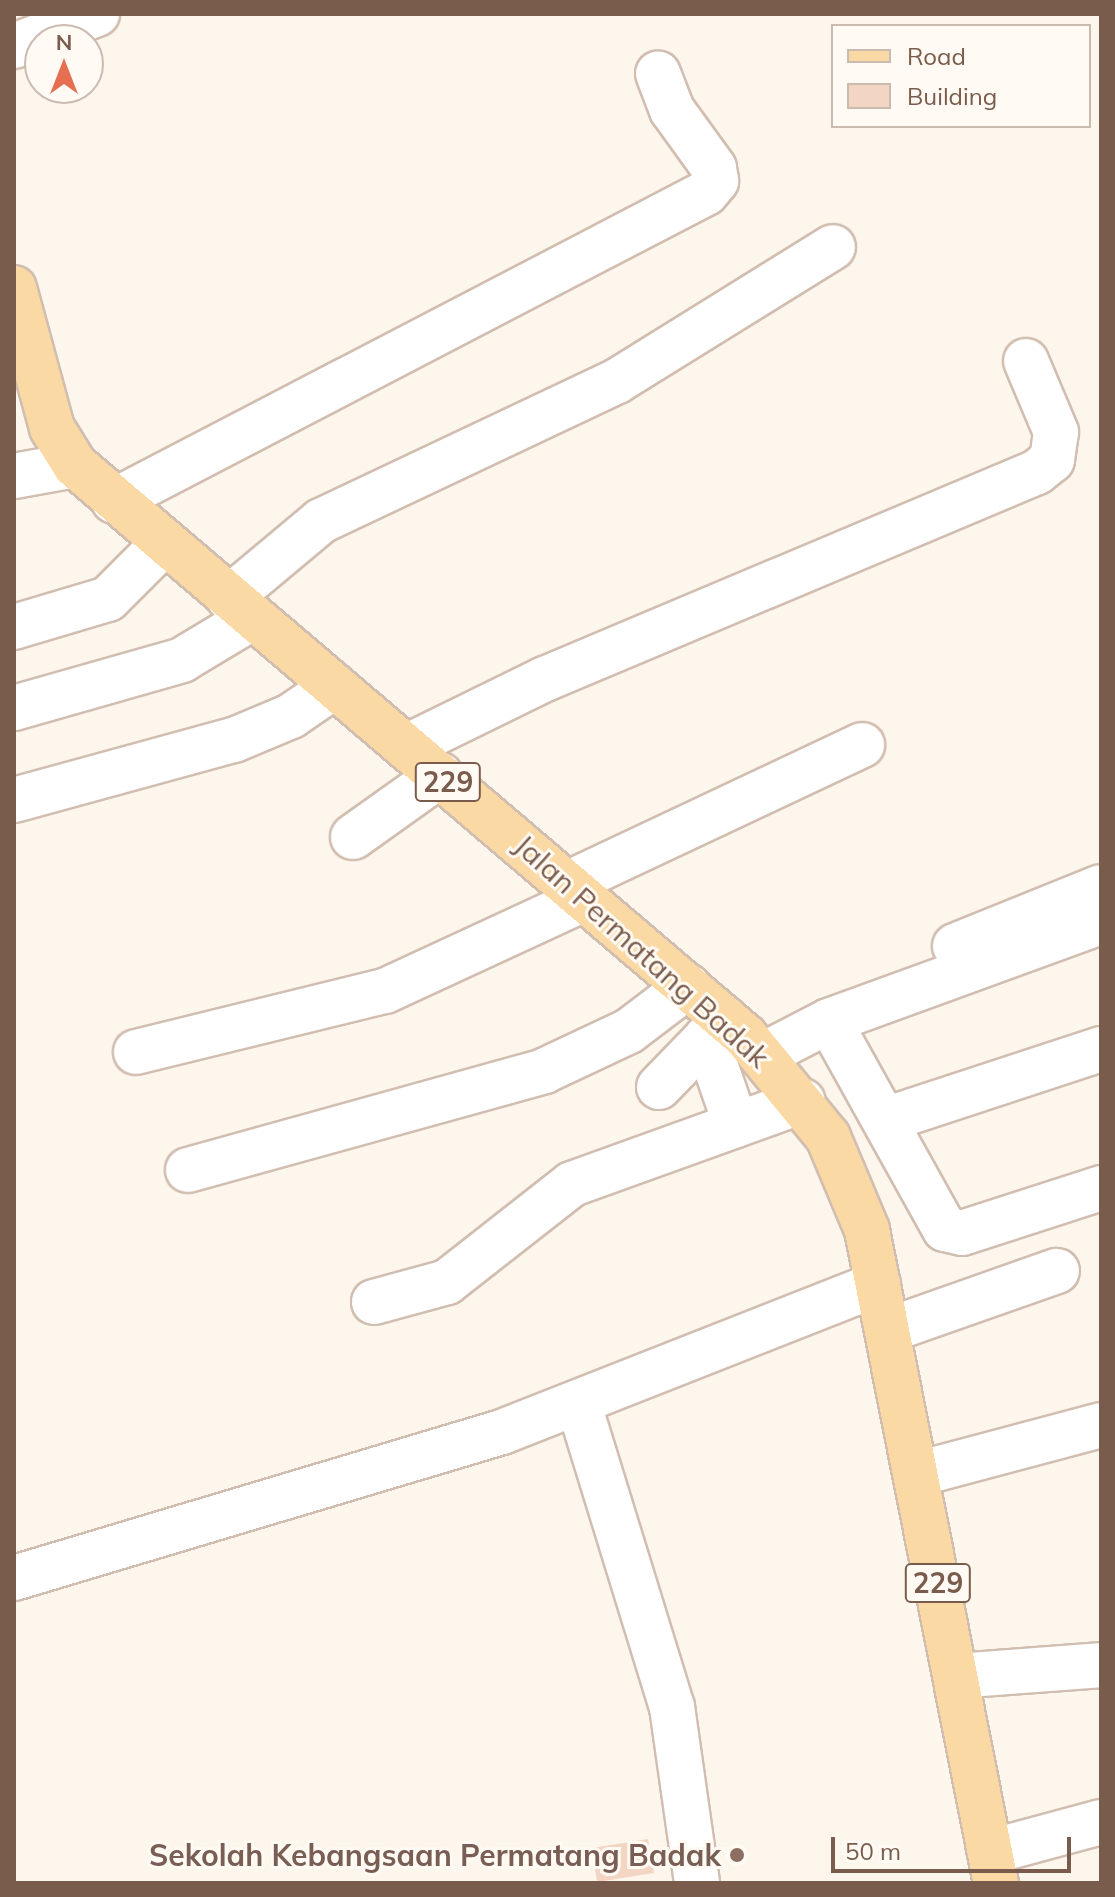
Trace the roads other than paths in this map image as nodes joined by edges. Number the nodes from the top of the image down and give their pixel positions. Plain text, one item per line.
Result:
1 (97, 14) edge
2 (14, 46) edge
3 (658, 74) dead end
4 (833, 247) dead end
5 (14, 288) edge
6 (1026, 361) dead end
7 (75, 465) junction
8 (14, 476) edge
9 (114, 501) junction
10 (163, 544) junction
11 (241, 608) junction
12 (14, 627) edge
13 (335, 686) junction
14 (14, 708) edge
15 (862, 745) dead end
16 (406, 747) junction
17 (440, 775) junction
18 (14, 800) edge
19 (353, 837) dead end
20 (1101, 887) edge
21 (577, 890) junction
22 (1101, 922) edge
23 (688, 986) junction
24 (879, 1003) junction
25 (829, 1021) junction
26 (716, 1028) junction
27 (1101, 1049) edge
28 (136, 1052) dead end
29 (763, 1055) junction
30 (659, 1087) dead end
31 (803, 1101) junction
32 (885, 1120) junction
33 (736, 1125) junction
34 (188, 1170) dead end
35 (1101, 1188) edge
36 (1057, 1271) dead end
37 (878, 1284) junction
38 (374, 1302) dead end
39 (889, 1330) junction
40 (579, 1405) junction
41 (1101, 1425) edge
42 (917, 1474) junction
43 (14, 1578) edge
44 (1101, 1665) edge
45 (956, 1676) junction
46 (1101, 1822) edge
47 (993, 1868) edge
48 (697, 1883) edge

1 - 2 street
3 - 9 street
4 - 11 street
5 - 7 main road, Jalan Permatang Badak / 229
6 - 16 street
7 - 8 street
7 - 9 main road, Jalan Permatang Badak / 229
9 - 10 main road, Jalan Permatang Badak / 229
10 - 11 main road, Jalan Permatang Badak / 229
10 - 12 street
11 - 13 main road, Jalan Permatang Badak / 229
11 - 14 street
13 - 16 main road, Jalan Permatang Badak / 229
13 - 18 street
15 - 21 street
16 - 17 main road, Jalan Permatang Badak / 229
17 - 19 street
17 - 21 main road, Jalan Permatang Badak / 229
20 - 24 street
21 - 23 main road, Jalan Permatang Badak / 229
21 - 28 street
22 - 24 street
23 - 26 main road, Jalan Permatang Badak / 229
23 - 34 street
24 - 25 street
25 - 29 street
25 - 32 street
26 - 29 main road, Jalan Permatang Badak / 229
26 - 30 street
26 - 33 street
27 - 32 street
29 - 31 main road, Jalan Permatang Badak / 229
31 - 33 street
31 - 37 main road, Jalan Permatang Badak / 229
32 - 35 street
33 - 38 street
36 - 39 street
37 - 39 main road, Jalan Permatang Badak / 229
37 - 40 street
39 - 42 main road, Jalan Permatang Badak / 229
40 - 43 street
40 - 48 street
41 - 42 street
42 - 45 main road, Jalan Permatang Badak / 229
44 - 45 street
45 - 47 main road, Jalan Permatang Badak / 229
46 - 47 street

